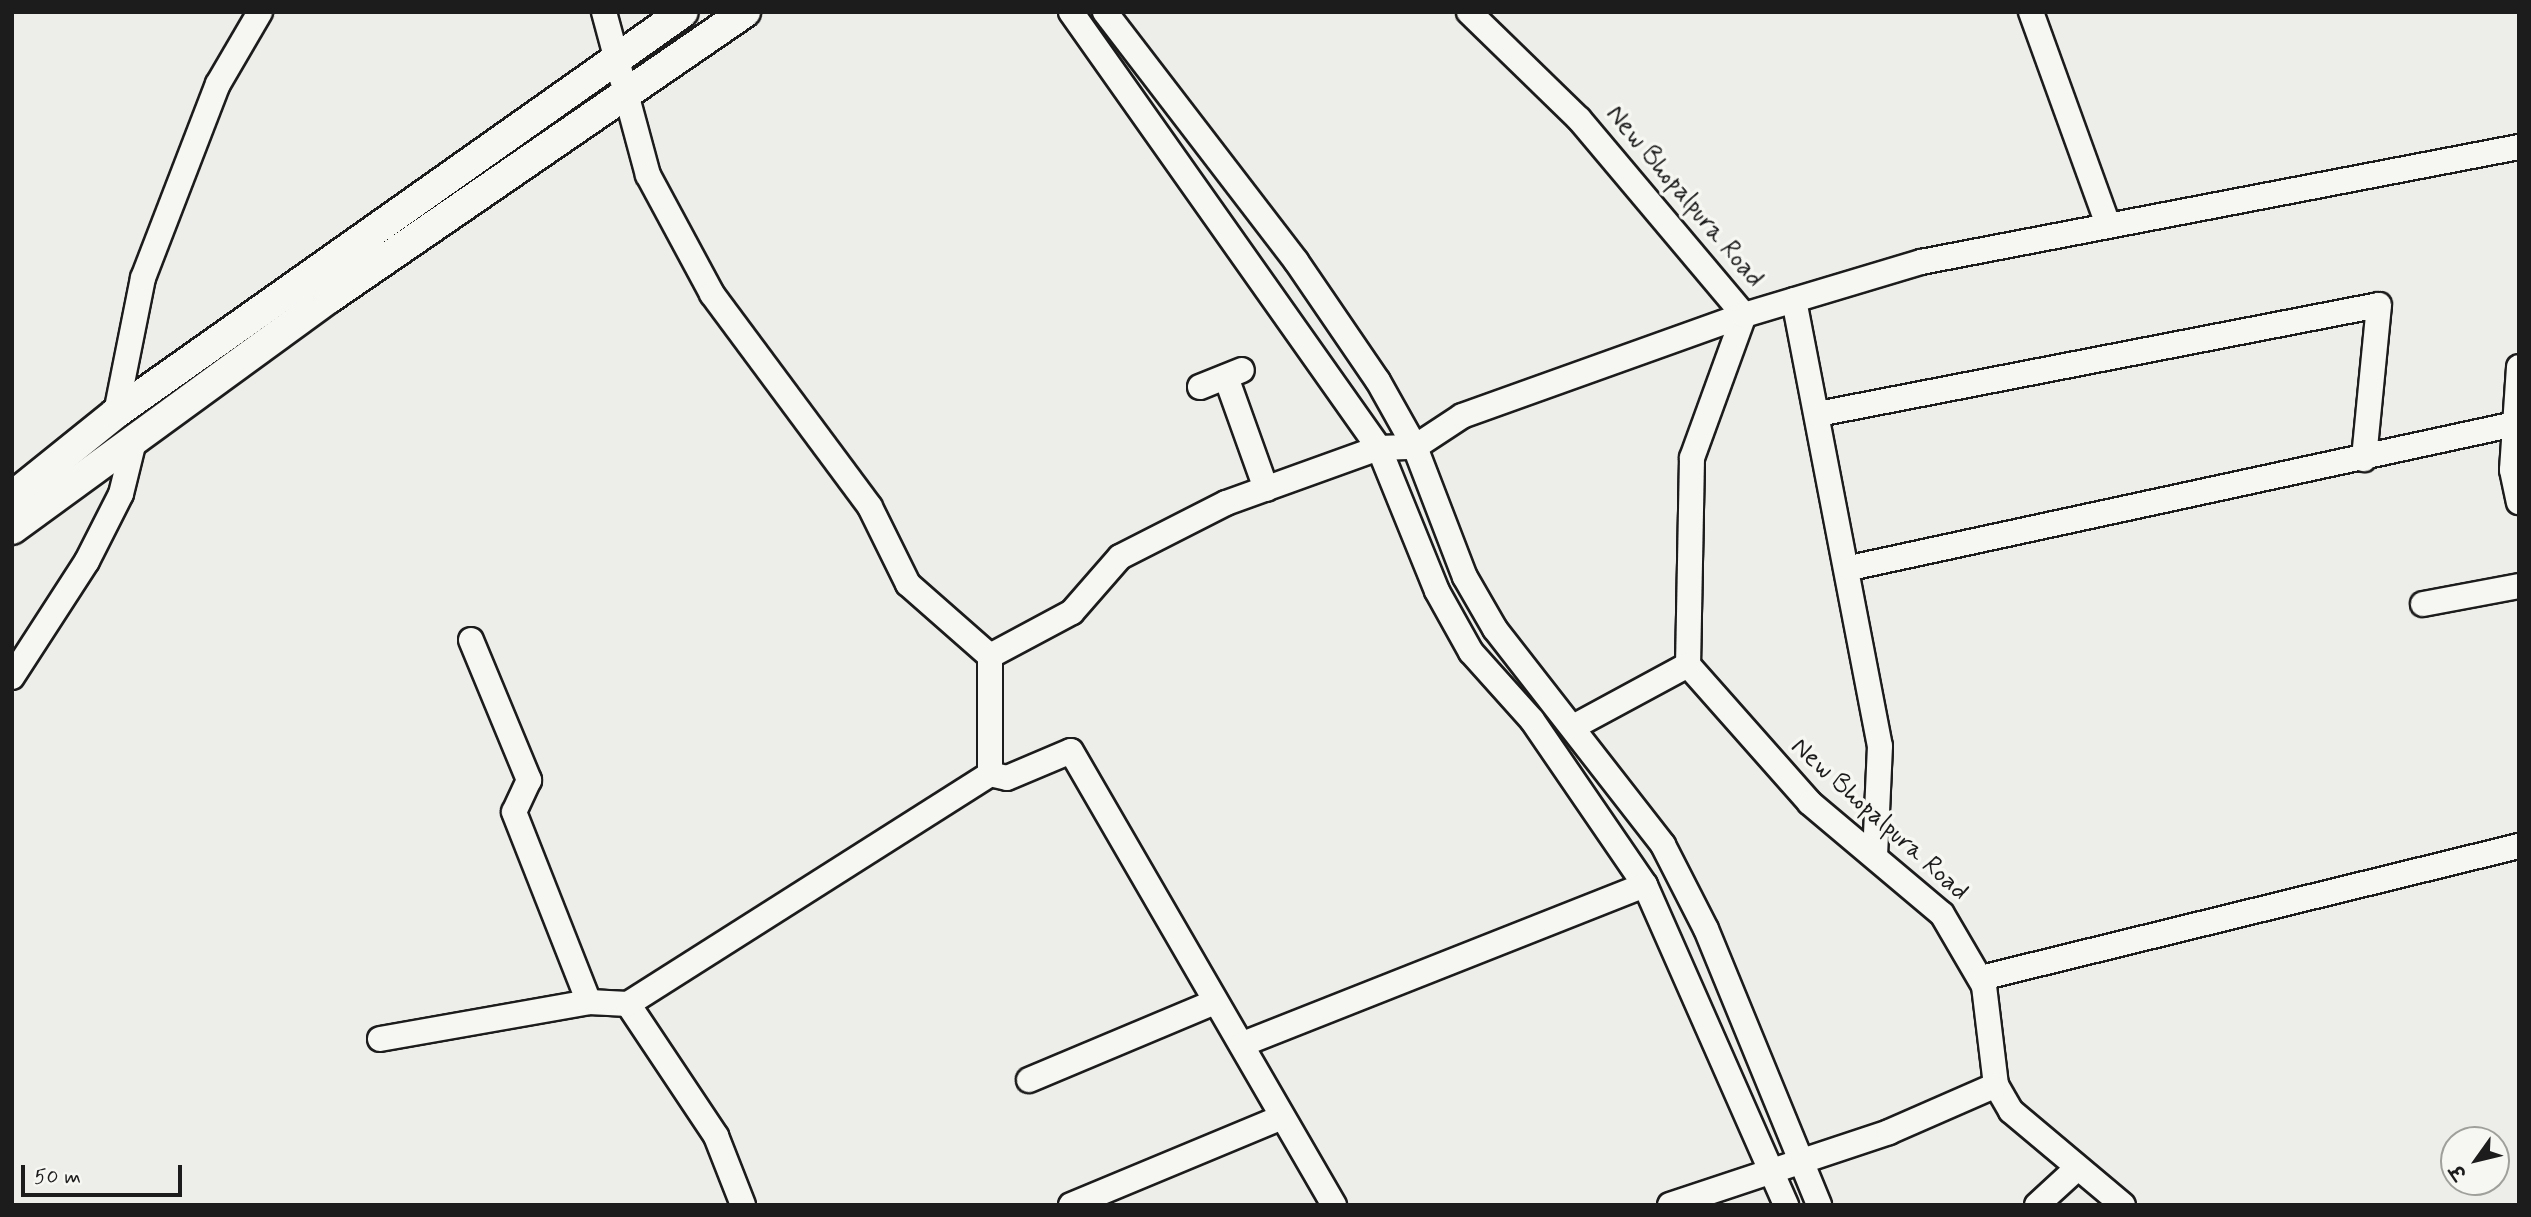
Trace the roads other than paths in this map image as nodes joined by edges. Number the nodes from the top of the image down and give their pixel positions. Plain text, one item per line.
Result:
1 (260, 12) edge
2 (604, 12) edge
3 (683, 12) edge
4 (745, 12) edge
5 (1071, 12) edge
6 (1105, 12) edge
7 (1469, 12) edge
8 (2031, 12) edge
9 (615, 55) junction
10 (624, 91) junction
11 (2519, 147) edge
12 (2108, 225) junction
13 (1794, 300) junction
14 (1744, 315) junction
15 (2519, 367) edge
16 (1200, 387) dead end
17 (116, 413) junction
18 (2517, 413) edge
19 (1818, 414) junction
20 (135, 437) junction
21 (1415, 447) junction
22 (1379, 448) junction
23 (2364, 459) junction
24 (1266, 489) junction
25 (12, 497) edge
26 (2519, 502) edge
27 (12, 529) edge
28 (1850, 568) junction
29 (2519, 586) edge
30 (2423, 604) dead end
31 (471, 640) dead end
32 (990, 656) junction
33 (1688, 665) junction
34 (12, 677) edge
35 (1575, 726) junction
36 (990, 774) junction
37 (2519, 846) edge
38 (1875, 855) junction
39 (1645, 885) junction
40 (1981, 978) junction
41 (589, 1002) junction
42 (1216, 1002) junction
43 (628, 1004) junction
44 (380, 1039) dead end
45 (1243, 1044) junction
46 (1030, 1080) dead end
47 (1996, 1085) junction
48 (1282, 1117) junction
49 (1799, 1163) junction
50 (2075, 1170) junction
51 (1770, 1173) junction
52 (743, 1205) edge
53 (1071, 1205) edge
54 (1334, 1205) edge
55 (1670, 1205) edge
56 (1786, 1205) edge
57 (1819, 1205) edge
58 (2037, 1205) edge
59 (2123, 1205) edge

1 - 17 street
2 - 9 street
3 - 9 main road
4 - 10 main road
5 - 22 street
6 - 21 street
7 - 14 street, New Bhopalpura Road
8 - 12 street
9 - 10 street
9 - 17 main road
10 - 20 main road
10 - 32 street
11 - 12 street
12 - 13 street
13 - 14 street
13 - 19 street
14 - 21 street
14 - 33 street, New Bhopalpura Road
15 - 18 street
16 - 24 street
17 - 25 main road
18 - 23 street
18 - 26 street
19 - 23 street
19 - 28 street
20 - 27 main road
20 - 34 street
21 - 22 street
21 - 35 street
22 - 24 street
22 - 39 street
23 - 28 street
24 - 32 street
28 - 38 street
29 - 30 street
31 - 41 street
32 - 36 street
33 - 35 street
33 - 38 street, New Bhopalpura Road
35 - 49 street
36 - 42 street
36 - 43 street
37 - 40 street
38 - 40 street, New Bhopalpura Road
39 - 45 street
39 - 51 street
40 - 47 street, New Bhopalpura Road
41 - 43 street
41 - 44 street
42 - 45 street
42 - 46 street
43 - 52 street
45 - 48 street
47 - 49 street
47 - 50 street, New Bhopalpura Road
48 - 53 street
48 - 54 street
49 - 51 street
49 - 57 street
50 - 58 street
50 - 59 street, New Bhopalpura Road
51 - 55 street
51 - 56 street

